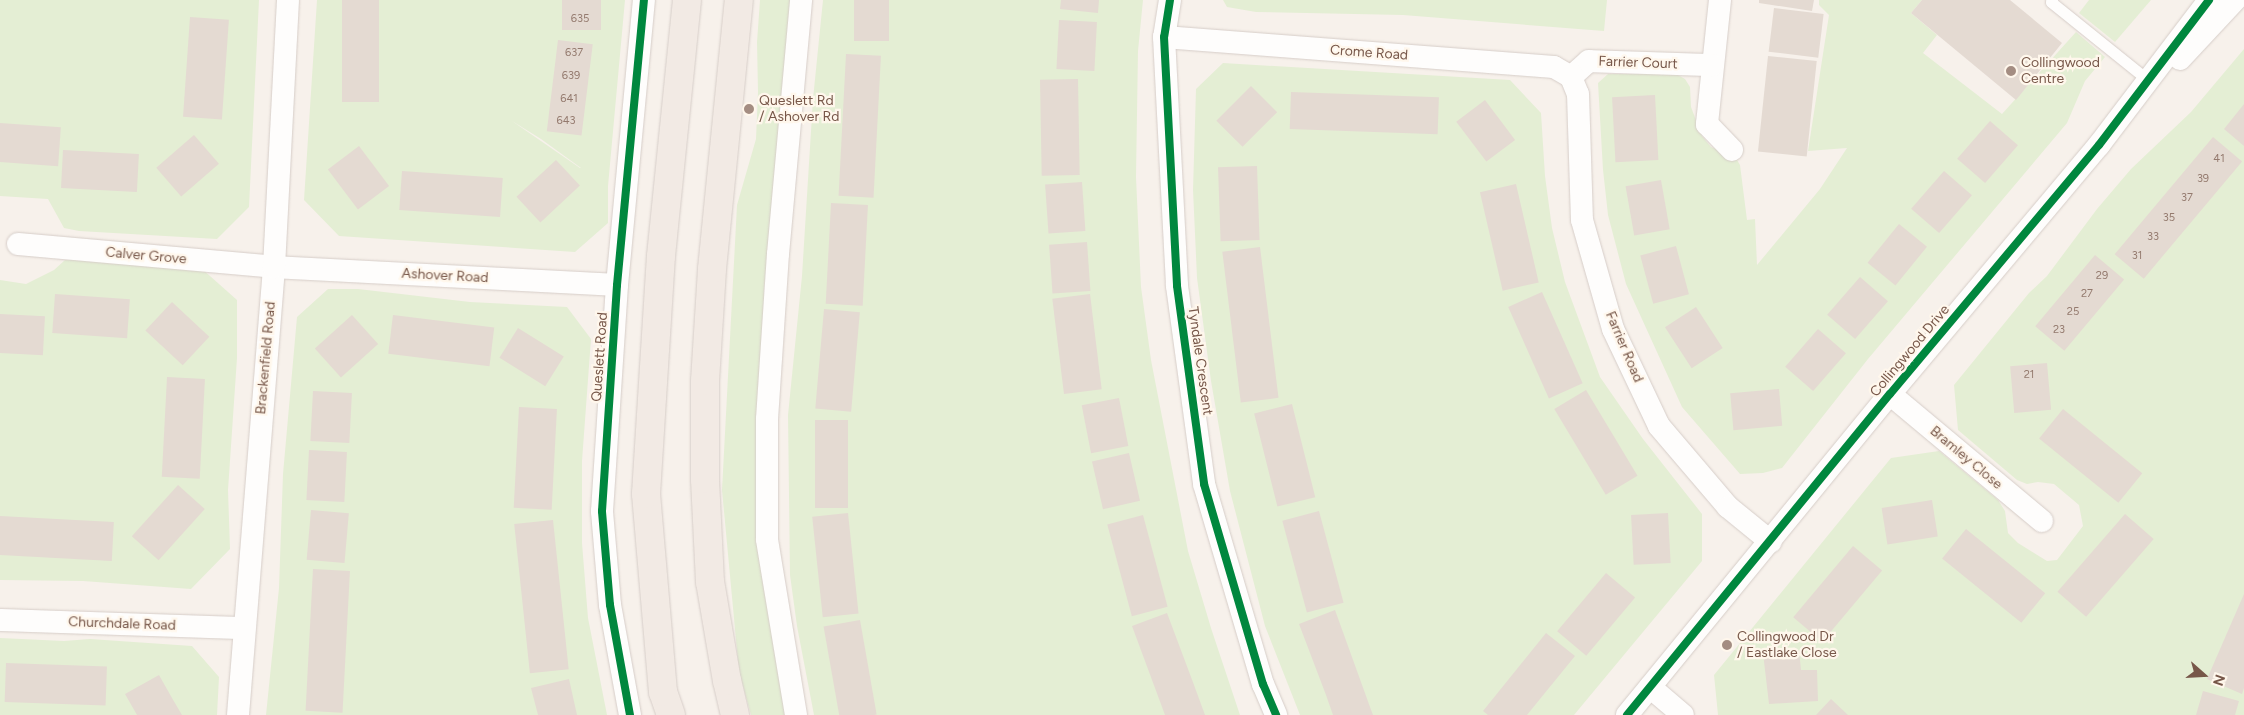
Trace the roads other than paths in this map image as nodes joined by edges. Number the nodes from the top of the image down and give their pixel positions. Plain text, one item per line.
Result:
1 (288, 0) edge
2 (644, 0) edge
3 (686, 0) edge
4 (739, 0) edge
5 (801, 0) edge
6 (1170, 0) edge
7 (1720, 0) edge
8 (2052, 0) edge
9 (2209, 0) edge
10 (2236, 0) edge
11 (1164, 37) junction
12 (1712, 65) junction
13 (1571, 77) junction
14 (2148, 80) junction
15 (2099, 145) junction
16 (1732, 150) dead end
17 (18, 244) dead end
18 (274, 267) junction
19 (617, 285) junction
20 (1890, 394) junction
21 (2042, 521) dead end
22 (1771, 542) junction
23 (0, 620) edge
24 (243, 628) junction
25 (1650, 688) junction
26 (238, 715) edge
27 (630, 715) edge
28 (671, 715) edge
29 (735, 715) edge
30 (796, 715) edge
31 (1276, 715) edge
32 (1627, 715) edge
33 (1683, 715) edge

1 - 18 street, Brackenfield Road
2 - 19 street, Queslett Road
3 - 28 highway
4 - 29 highway
5 - 30 street
6 - 11 street, Tyndale Crescent
7 - 12 street
8 - 14 lane
9 - 14 street, Collingwood Drive
10 - 15 street, Collingwood Drive
11 - 13 street, Crome Road
11 - 31 street, Tyndale Crescent
12 - 13 street, Farrier Court
12 - 16 street
13 - 22 street, Farrier Road
14 - 15 street, Collingwood Drive
15 - 20 street, Collingwood Drive
17 - 18 street, Calver Grove
18 - 19 street, Ashover Road
18 - 24 street, Brackenfield Road
19 - 27 street, Queslett Road
20 - 21 street, Bramley Close
20 - 22 street, Collingwood Drive
22 - 25 street, Collingwood Drive
23 - 24 street, Churchdale Road
24 - 26 street, Brackenfield Road
25 - 32 street, Collingwood Drive
25 - 33 street

